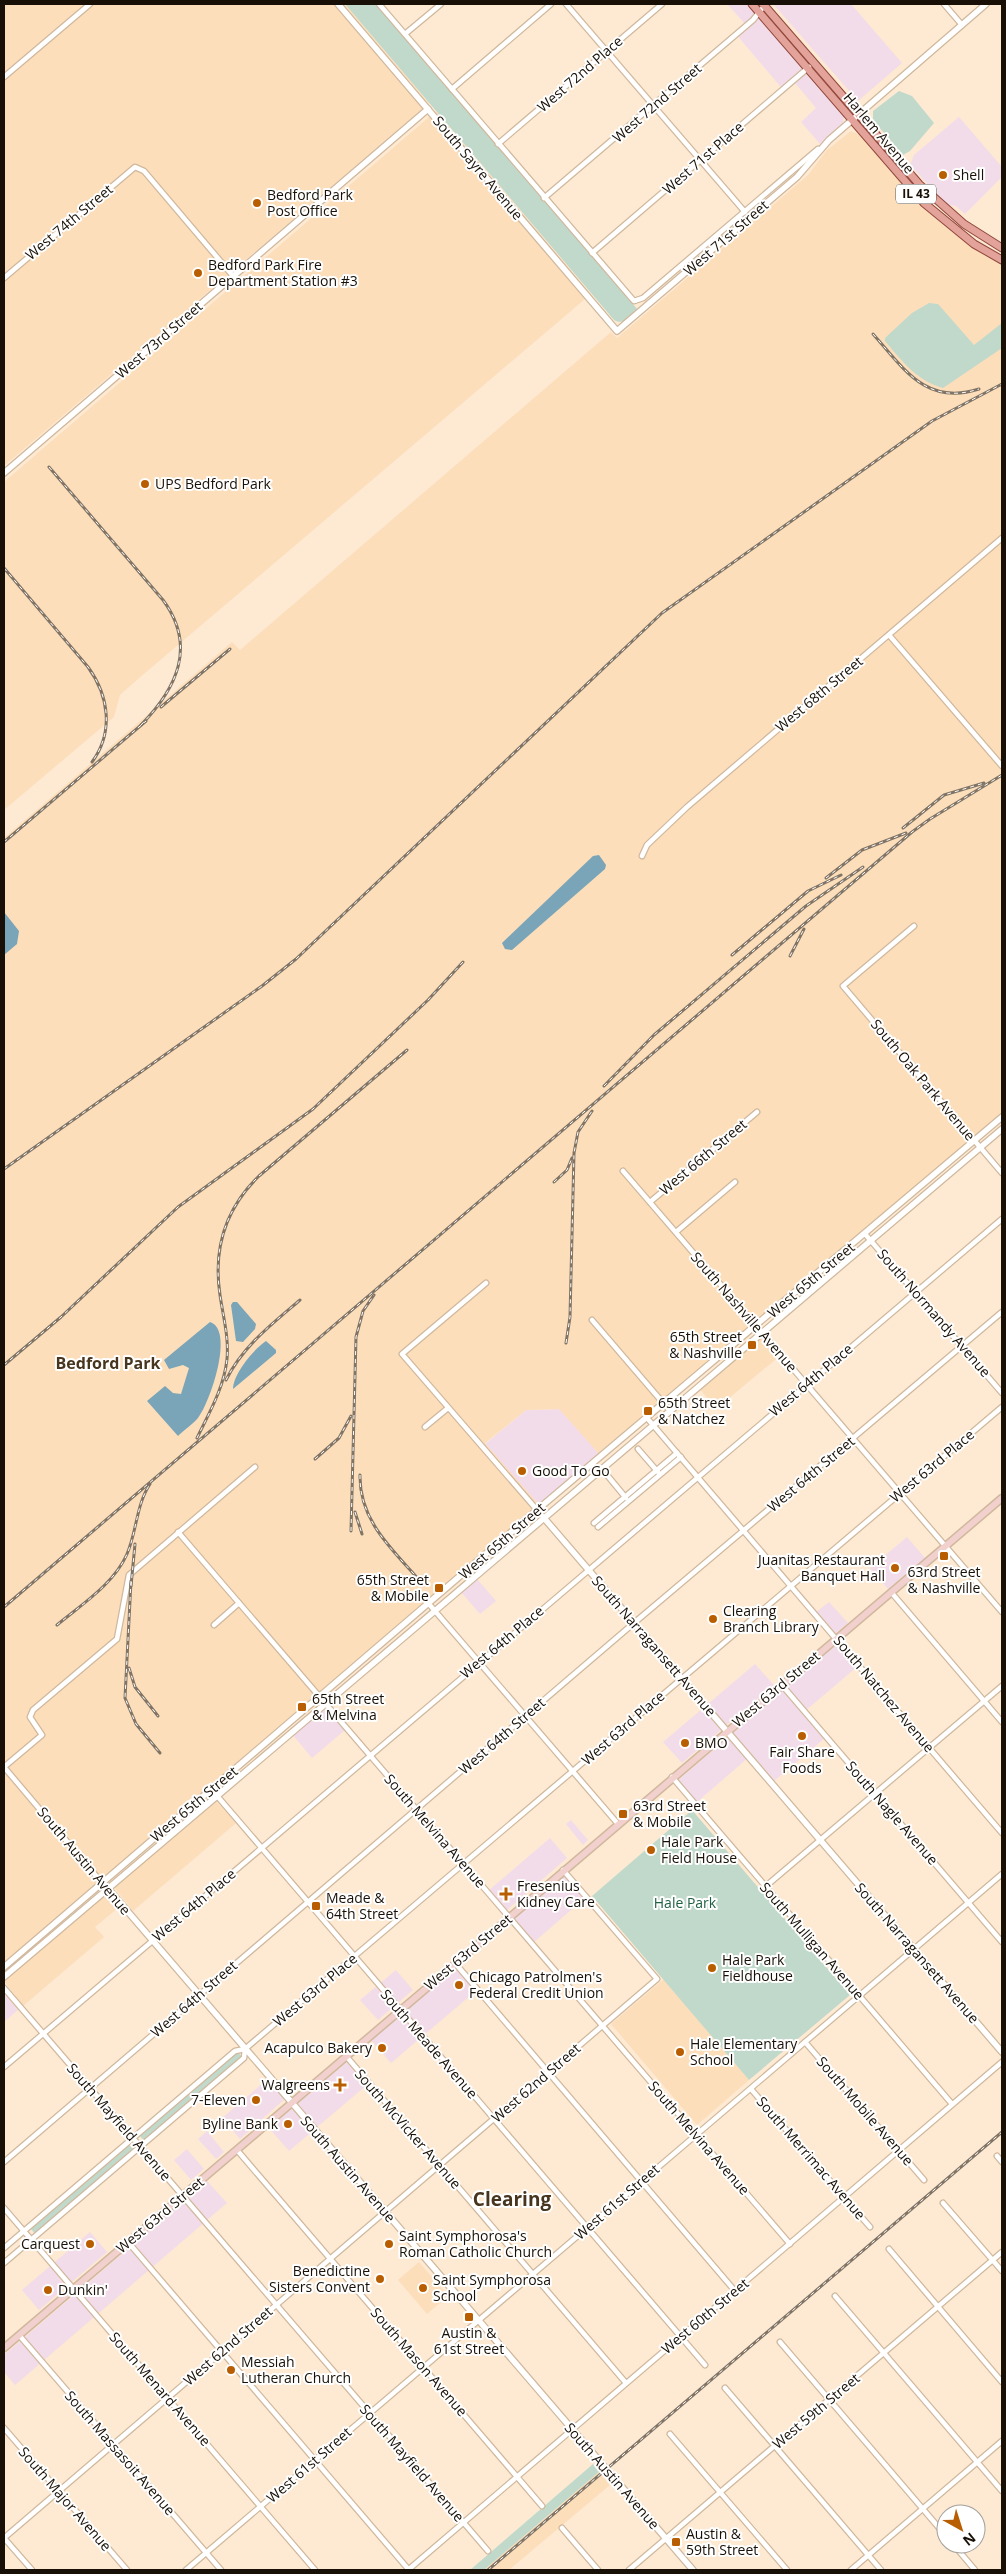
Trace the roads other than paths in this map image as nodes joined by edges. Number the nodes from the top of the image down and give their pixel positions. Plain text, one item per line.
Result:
1 (90, 4) edge
2 (338, 4) edge
3 (379, 4) edge
4 (440, 4) edge
5 (551, 4) edge
6 (566, 4) edge
7 (662, 4) edge
8 (752, 4) edge
9 (944, 4) edge
10 (986, 4) edge
11 (763, 6) edge
12 (962, 25) junction
13 (405, 34) junction
14 (608, 51) junction
15 (810, 65) junction
16 (4, 77) edge
17 (452, 89) junction
18 (654, 106) junction
19 (428, 110) junction
20 (855, 118) junction
21 (829, 140) junction
22 (498, 144) junction
23 (701, 160) junction
24 (544, 198) junction
25 (745, 212) junction
26 (1002, 248) edge
27 (592, 253) junction
28 (1002, 260) edge
29 (233, 276) junction
30 (4, 278) edge
31 (617, 331) joint
32 (4, 473) edge
33 (1002, 538) edge
34 (889, 635) junction
35 (1002, 766) edge
36 (642, 856) dead end
37 (914, 926) dead end
38 (757, 1112) dead end
39 (1002, 1117) edge
40 (1002, 1129) edge
41 (974, 1140) junction
42 (980, 1148) junction
43 (623, 1171) dead end
44 (1002, 1173) edge
45 (735, 1182) dead end
46 (650, 1202) junction
47 (1002, 1219) edge
48 (676, 1232) junction
49 (865, 1234) junction
50 (871, 1240) junction
51 (486, 1283) dead end
52 (916, 1292) junction
53 (1002, 1312) edge
54 (592, 1320) dead end
55 (756, 1326) junction
56 (762, 1333) junction
57 (962, 1346) junction
58 (806, 1384) junction
59 (1002, 1393) edge
60 (664, 1404) junction
61 (1002, 1407) edge
62 (448, 1408) junction
63 (670, 1411) junction
64 (647, 1418) junction
65 (653, 1425) junction
66 (424, 1427) dead end
67 (853, 1438) junction
68 (638, 1448) dead end
69 (679, 1455) junction
70 (255, 1467) dead end
71 (658, 1473) junction
72 (607, 1475) dead end
73 (697, 1476) junction
74 (900, 1493) junction
75 (627, 1499) junction
76 (1002, 1500) edge
77 (537, 1510) junction
78 (544, 1518) junction
79 (596, 1525) dead end
80 (744, 1530) junction
81 (178, 1532) junction
82 (946, 1546) junction
83 (588, 1569) junction
84 (791, 1585) junction
85 (891, 1592) junction
86 (239, 1603) junction
87 (429, 1604) junction
88 (435, 1610) junction
89 (1002, 1612) edge
90 (634, 1623) junction
91 (214, 1625) dead end
92 (836, 1638) junction
93 (479, 1662) junction
94 (681, 1678) junction
95 (781, 1684) junction
96 (1002, 1686) edge
97 (321, 1697) junction
98 (984, 1701) junction
99 (326, 1703) junction
100 (525, 1716) junction
101 (1002, 1722) edge
102 (726, 1730) junction
103 (929, 1747) junction
104 (370, 1755) junction
105 (4, 1767) edge
106 (572, 1771) junction
107 (672, 1777) junction
108 (212, 1790) junction
109 (875, 1793) junction
110 (216, 1796) junction
111 (417, 1809) junction
112 (181, 1816) junction
113 (186, 1821) junction
114 (618, 1824) junction
115 (1002, 1833) edge
116 (820, 1840) junction
117 (261, 1848) junction
118 (464, 1864) junction
119 (564, 1870) junction
120 (1002, 1874) edge
121 (102, 1883) junction
122 (766, 1886) junction
123 (107, 1888) junction
124 (308, 1902) junction
125 (968, 1903) junction
126 (509, 1917) junction
127 (152, 1941) junction
128 (1002, 1942) edge
129 (914, 1949) junction
130 (354, 1957) junction
131 (455, 1963) junction
132 (4, 1966) edge
133 (4, 1977) edge
134 (4, 1988) edge
135 (199, 1995) junction
136 (860, 1996) junction
137 (400, 2010) junction
138 (603, 2026) junction
139 (43, 2034) junction
140 (805, 2042) junction
141 (245, 2049) junction
142 (1002, 2052) edge
143 (346, 2056) junction
144 (1002, 2062) edge
145 (4, 2067) edge
146 (549, 2072) junction
147 (90, 2088) junction
148 (751, 2089) junction
149 (291, 2103) junction
150 (952, 2104) junction
151 (494, 2120) junction
152 (696, 2135) junction
153 (133, 2138) junction
154 (140, 2146) junction
155 (236, 2150) junction
156 (898, 2151) junction
157 (998, 2156) dead end
158 (4, 2162) edge
159 (1002, 2162) edge
160 (439, 2166) junction
161 (924, 2180) dead end
162 (641, 2181) junction
163 (182, 2196) junction
164 (844, 2197) junction
165 (943, 2203) dead end
166 (4, 2208) edge
167 (385, 2212) junction
168 (870, 2227) dead end
169 (587, 2228) junction
170 (24, 2231) junction
171 (31, 2240) junction
172 (128, 2242) junction
173 (790, 2244) junction
174 (4, 2248) edge
175 (889, 2249) dead end
176 (1002, 2252) edge
177 (330, 2259) junction
178 (993, 2260) junction
179 (4, 2263) edge
180 (1002, 2271) edge
181 (533, 2274) junction
182 (73, 2289) junction
183 (735, 2290) junction
184 (835, 2296) dead end
185 (276, 2305) junction
186 (938, 2307) junction
187 (478, 2321) junction
188 (19, 2335) junction
189 (681, 2336) junction
190 (780, 2342) dead end
191 (4, 2348) edge
192 (222, 2352) junction
193 (884, 2353) junction
194 (705, 2365) dead end
195 (424, 2367) junction
196 (1002, 2382) edge
197 (626, 2384) junction
198 (725, 2388) dead end
199 (167, 2398) junction
200 (829, 2400) junction
201 (370, 2414) junction
202 (4, 2428) edge
203 (572, 2429) junction
204 (670, 2434) dead end
205 (1002, 2441) edge
206 (113, 2445) junction
207 (775, 2446) junction
208 (315, 2460) junction
209 (978, 2462) junction
210 (518, 2476) junction
211 (58, 2491) junction
212 (1002, 2491) edge
213 (720, 2493) junction
214 (261, 2506) junction
215 (542, 2506) dead end
216 (923, 2509) junction
217 (464, 2523) junction
218 (936, 2524) edge
219 (562, 2528) dead end
220 (4, 2538) edge
221 (666, 2539) junction
222 (488, 2552) dead end
223 (206, 2553) junction
224 (961, 2554) edge
225 (868, 2556) junction
226 (32, 2570) edge
227 (126, 2570) edge
228 (186, 2570) edge
229 (221, 2570) edge
230 (315, 2570) edge
231 (408, 2570) edge
232 (598, 2570) edge
233 (629, 2570) edge
234 (693, 2570) edge
235 (787, 2570) edge
236 (851, 2570) edge
237 (881, 2570) edge
238 (975, 2570) edge

1 - 16 street
2 - 19 street, South Sayre Avenue
3 - 13 street
4 - 13 street
5 - 17 street
6 - 14 street
7 - 14 street, West 72nd Place
8 - 11 main road, Harlem Avenue / IL 43
9 - 12 street
10 - 12 street, West 71st Street
11 - 15 main road, Harlem Avenue / IL 43
11 - 18 street, West 72nd Street
12 - 20 street, West 71st Street
13 - 17 street
14 - 18 street
14 - 22 street, West 72nd Place
15 - 20 main road, Harlem Avenue / IL 43
15 - 23 street, West 71st Place
17 - 22 street
18 - 23 street
18 - 24 street, West 72nd Street
19 - 29 street, West 73rd Street
19 - 31 street, South Sayre Avenue
20 - 21 street, West 71st Street
20 - 26 main road, Harlem Avenue / IL 43
20 - 28 main road, Harlem Avenue / IL 43
21 - 25 street, West 71st Street
21 - 31 street, West 71st Street
22 - 24 street
23 - 25 street
23 - 27 street, West 71st Place
24 - 27 street
25 - 27 street, West 71st Street
29 - 30 street, West 74th Street
29 - 32 street, West 73rd Street
33 - 34 street, West 68th Street
34 - 35 street
34 - 36 street, West 68th Street
37 - 41 street, South Oak Park Avenue
38 - 46 street, West 66th Street
39 - 41 street, West 65th Street
40 - 42 street, West 65th Street
41 - 42 street, South Oak Park Avenue
41 - 49 street, West 65th Street
42 - 44 street, South Oak Park Avenue
42 - 50 street, West 65th Street
43 - 46 street, South Nashville Avenue
45 - 48 street
46 - 48 street, South Nashville Avenue
47 - 52 street, West 64th Place
48 - 55 street, South Nashville Avenue
49 - 50 street, South Normandy Avenue
49 - 55 street, West 65th Street
50 - 52 street, South Normandy Avenue
50 - 56 street, West 65th Street
51 - 62 street, South Narragansett Avenue
52 - 57 street, South Normandy Avenue
52 - 58 street, West 64th Place
53 - 57 street, West 64th Street
54 - 60 street
55 - 56 street, South Nashville Avenue
55 - 60 street, West 65th Street
56 - 58 street, South Nashville Avenue
56 - 63 street, West 65th Street
57 - 59 street, South Normandy Avenue
57 - 67 street, West 64th Street
58 - 67 street, South Nashville Avenue
58 - 73 street, West 64th Place
60 - 63 street
60 - 64 street, West 65th Street
61 - 74 street, West 63rd Place
62 - 66 street
62 - 77 street, South Narragansett Avenue
63 - 65 street, West 65th Street
64 - 65 street, South Natchez Avenue
64 - 77 street, West 65th Street
65 - 69 street, South Natchez Avenue
65 - 78 street, West 65th Street
67 - 74 street, South Nashville Avenue
67 - 80 street, West 64th Street
68 - 71 street
69 - 71 street
69 - 73 street, South Natchez Avenue
70 - 81 street
71 - 75 street
72 - 75 street
73 - 80 street, South Natchez Avenue
73 - 83 street, West 64th Place
74 - 82 street, South Nashville Avenue
74 - 84 street, West 63rd Place
75 - 79 street
76 - 82 main road, West 63rd Street
77 - 78 street, South Narragansett Avenue
77 - 87 street, West 65th Street
78 - 83 street, South Narragansett Avenue
78 - 88 street, West 65th Street
80 - 84 street, South Natchez Avenue
80 - 90 street, West 64th Street
81 - 86 street, South Melvina Avenue
81 - 105 street
82 - 85 main road, West 63rd Street
82 - 89 street, South Nashville Avenue
83 - 90 street, South Narragansett Avenue
83 - 93 street, West 64th Place
84 - 92 street, South Natchez Avenue
84 - 94 street, West 63rd Place
85 - 92 main road, West 63rd Street
85 - 98 street
86 - 91 street
86 - 97 street, South Melvina Avenue
87 - 88 street
87 - 97 street, West 65th Street
88 - 93 street
88 - 99 street, West 65th Street
90 - 94 street, South Narragansett Avenue
90 - 100 street, West 64th Street
92 - 95 main road, West 63rd Street
92 - 103 street, South Natchez Avenue
93 - 100 street
93 - 104 street, West 64th Place
94 - 102 street, South Narragansett Avenue
94 - 106 street, West 63rd Place
95 - 102 main road, West 63rd Street
95 - 109 street, South Nagle Avenue
96 - 98 street
97 - 99 street, South Melvina Avenue
97 - 108 street, West 65th Street
98 - 101 street
98 - 103 street
99 - 104 street, South Melvina Avenue
99 - 110 street, West 65th Street
100 - 106 street
100 - 111 street, West 64th Street
102 - 107 main road, West 63rd Street
102 - 116 street, South Narragansett Avenue
103 - 109 street
103 - 115 street, South Natchez Avenue
104 - 111 street, South Melvina Avenue
104 - 117 street, West 64th Place
105 - 121 street, South Austin Avenue
106 - 114 street
106 - 118 street, West 63rd Place
107 - 114 main road, West 63rd Street
107 - 122 street, South Mulligan Avenue
108 - 110 street, South Meade Avenue
108 - 112 street, West 65th Street
109 - 116 street
109 - 125 street, South Nagle Avenue
110 - 113 street, West 65th Street
110 - 117 street, South Meade Avenue
111 - 118 street, South Melvina Avenue
111 - 124 street, West 64th Street
112 - 113 street
112 - 121 street, West 65th Street
113 - 123 street, West 65th Street
114 - 119 main road, West 63rd Street
116 - 122 street
116 - 129 street, South Narragansett Avenue
117 - 124 street, South Meade Avenue
117 - 127 street, West 64th Place
118 - 126 street, South Melvina Avenue
118 - 130 street, West 63rd Place
119 - 126 main road, West 63rd Street
119 - 138 street, West 62nd Street
120 - 125 street, West 61st Street
121 - 123 street, South Austin Avenue
121 - 132 street, West 65th Street
122 - 136 street, South Mulligan Avenue
123 - 127 street, South Austin Avenue
123 - 133 street, West 65th Street
124 - 130 street, South Meade Avenue
124 - 135 street, West 64th Street
125 - 128 street, South Nagle Avenue
125 - 129 street, West 61st Street
126 - 131 main road, West 63rd Street
126 - 138 street, South Melvina Avenue
127 - 135 street, South Austin Avenue
127 - 139 street, West 64th Place
129 - 136 street, West 61st Street
129 - 142 street, South Narragansett Avenue
130 - 137 street, South Meade Avenue
130 - 141 street, West 63rd Place
131 - 137 main road, West 63rd Street
131 - 146 street
134 - 139 street, South Mayfield Avenue
135 - 141 street, South Austin Avenue
135 - 147 street, West 64th Street
136 - 140 street, West 61st Street
136 - 150 street, South Mulligan Avenue
137 - 143 main road, West 63rd Street
137 - 151 street, South Meade Avenue
138 - 146 street, West 62nd Street
138 - 152 street, South Melvina Avenue
139 - 145 street, West 64th Place
139 - 147 street, South Mayfield Avenue
140 - 148 street, West 61st Street
140 - 156 street, South Mobile Avenue
141 - 149 street, South Austin Avenue
141 - 153 street, West 63rd Place
141 - 154 street, West 63rd Place
143 - 149 main road, West 63rd Street
143 - 160 street, South McVicker Avenue
144 - 150 street, West 60th Street
146 - 151 street, West 62nd Street
146 - 162 street
147 - 153 street, South Mayfield Avenue
147 - 158 street, West 64th Street
148 - 152 street, West 61st Street
148 - 164 street, South Merrimac Avenue
149 - 155 main road, West 63rd Street
149 - 167 street, South Austin Avenue
150 - 156 street, West 60th Street
151 - 160 street, West 62nd Street
151 - 169 street, South Meade Avenue
152 - 162 street, West 61st Street
152 - 173 street, South Melvina Avenue
153 - 154 street, South Mayfield Avenue
153 - 170 street, West 63rd Place
154 - 163 street, South Mayfield Avenue
154 - 171 street, West 63rd Place
155 - 163 main road, West 63rd Street
155 - 177 street, South Mason Avenue
156 - 161 street, South Mobile Avenue
156 - 164 street, West 60th Street
157 - 159 street
160 - 167 street, West 62nd Street
160 - 181 street, South McVicker Avenue
162 - 169 street, West 61st Street
162 - 183 street
163 - 172 main road, West 63rd Street
163 - 185 street, South Mayfield Avenue
164 - 168 street, South Merrimac Avenue
164 - 173 street, West 60th Street
165 - 178 street
166 - 170 street, South Menard Avenue
167 - 177 street, West 62nd Street
167 - 187 street, South Austin Avenue
169 - 181 street, West 61st Street
169 - 189 street, South Meade Avenue
170 - 171 street, South Menard Avenue
170 - 174 street, West 63rd Place
171 - 179 street, West 63rd Place
171 - 182 street, South Menard Avenue
172 - 182 main road, West 63rd Street
172 - 192 street
173 - 183 street, West 60th Street
175 - 186 street
176 - 178 street, West 59th Street
177 - 185 street, West 62nd Street
177 - 195 street, South Mason Avenue
178 - 180 street
178 - 186 street, West 59th Street
181 - 187 street, West 61st Street
181 - 197 street, South McVicker Avenue
182 - 188 main road, West 63rd Street
182 - 199 street, South Menard Avenue
183 - 189 street, West 60th Street
184 - 193 street
185 - 192 street, West 62nd Street
185 - 201 street, South Mayfield Avenue
186 - 193 street, West 59th Street
186 - 196 street
187 - 195 street, West 61st Street
187 - 203 street, South Austin Avenue
188 - 191 main road, West 63rd Street
188 - 206 street, South Massasoit Avenue
189 - 194 street, South Meade Avenue
189 - 197 street, West 60th Street
190 - 200 street
192 - 199 street, West 62nd Street
192 - 208 street
193 - 200 street, West 59th Street
193 - 209 street
195 - 201 street, West 61st Street
195 - 210 street, South Mason Avenue
197 - 203 street, West 60th Street
198 - 207 street
199 - 206 street, West 62nd Street
199 - 214 street, South Menard Avenue
200 - 207 street, West 59th Street
200 - 216 street
201 - 208 street, West 61st Street
201 - 217 street, South Mayfield Avenue
202 - 211 street, South Major Avenue
203 - 210 street, West 60th Street
203 - 221 street, South Austin Avenue
204 - 213 street
205 - 209 street
206 - 211 street, West 62nd Street
206 - 223 street, South Massasoit Avenue
207 - 213 street, West 59th Street
207 - 225 street
208 - 214 street, West 61st Street
208 - 231 street
209 - 212 street
209 - 216 street
210 - 215 street, South Mason Avenue
210 - 217 street, West 60th Street
211 - 220 street, West 62nd Street
211 - 227 street, South Major Avenue
213 - 221 street, West 59th Street
213 - 235 street
214 - 223 street, West 61st Street
214 - 230 street, South Menard Avenue
216 - 218 street
216 - 225 street
217 - 222 street, South Mayfield Avenue
217 - 231 street, West 60th Street
219 - 232 street
220 - 226 street
221 - 233 street, West 59th Street
221 - 234 street, South Austin Avenue
223 - 228 street, West 61st Street
223 - 229 street, South Massasoit Avenue
224 - 238 street
225 - 236 street
225 - 237 street

